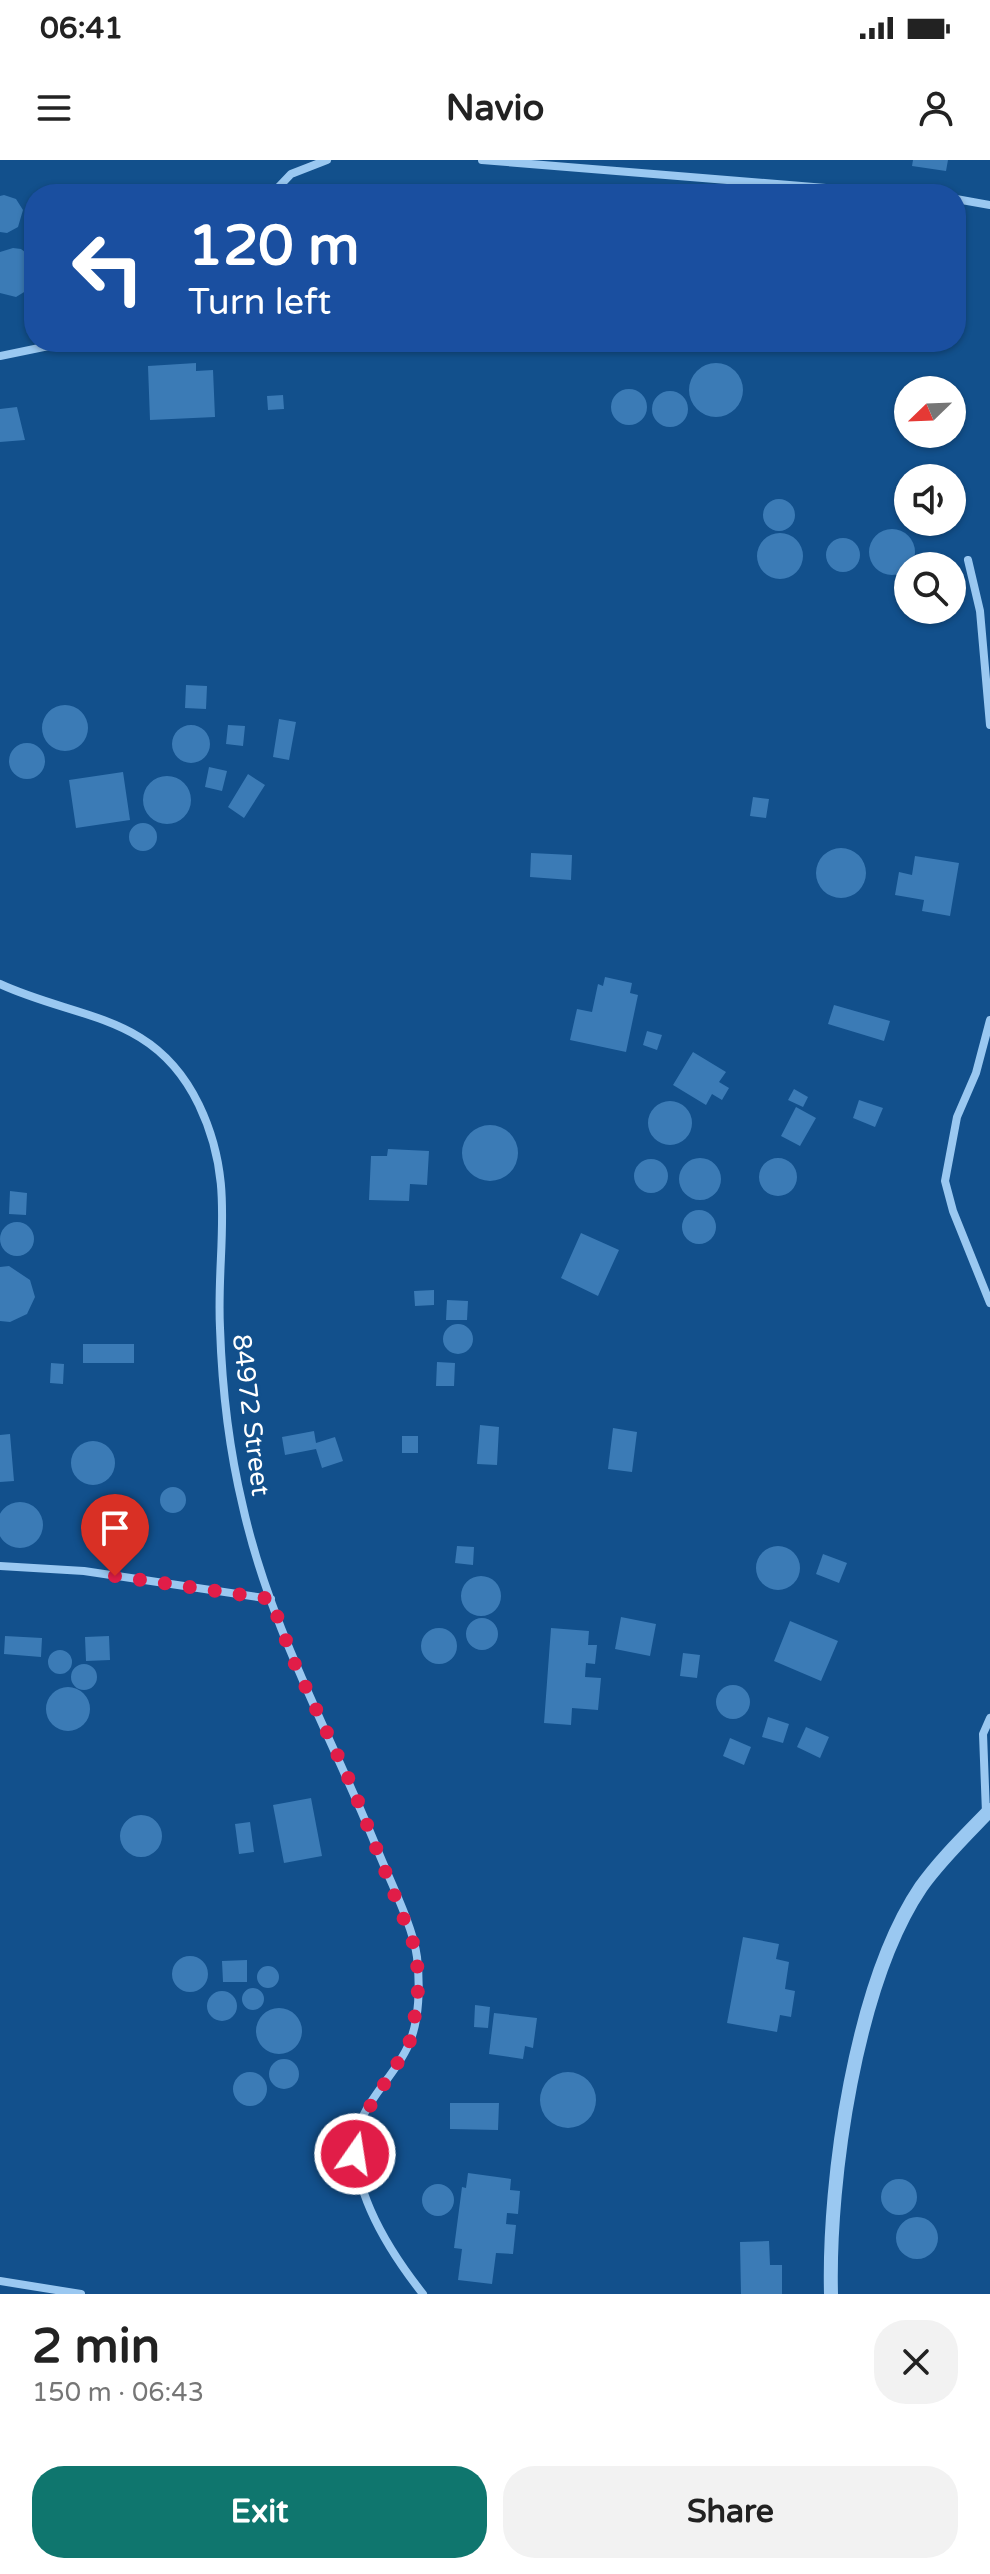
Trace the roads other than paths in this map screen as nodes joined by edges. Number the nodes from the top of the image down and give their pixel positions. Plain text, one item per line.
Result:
1 (327, 160) edge
2 (482, 160) edge
3 (282, 184) edge
4 (778, 184) edge
5 (966, 201) edge
6 (990, 205) edge
7 (24, 351) edge
8 (0, 356) edge
9 (968, 560) dead end
10 (990, 725) edge
11 (0, 984) edge
12 (990, 1020) edge
13 (990, 1303) edge
14 (0, 1566) edge
15 (271, 1599) junction
16 (990, 1718) edge
17 (988, 1812) edge
18 (0, 2281) edge
19 (81, 2294) edge
20 (423, 2294) edge
21 (831, 2294) edge

1 - 3 street
2 - 4 street
5 - 6 street
7 - 8 street
9 - 10 street
11 - 15 street, 84972 Street
12 - 13 street
14 - 15 street
15 - 20 street, 84972 Street
16 - 17 street
17 - 21 street
18 - 19 street

